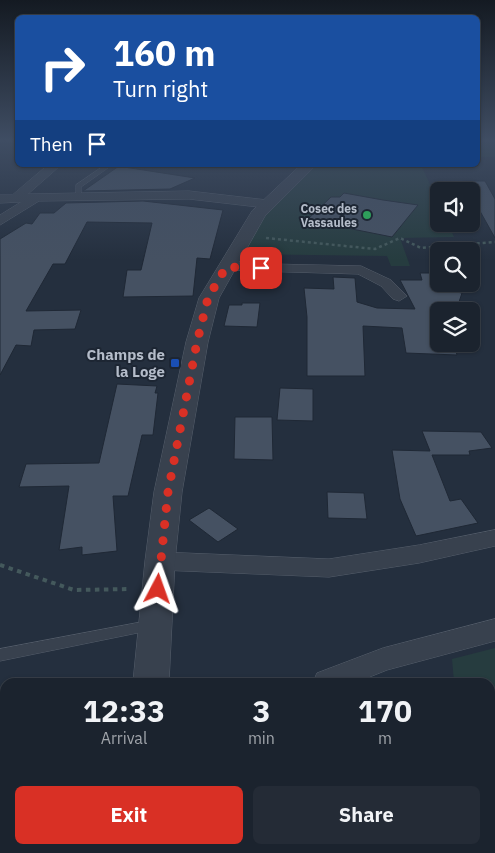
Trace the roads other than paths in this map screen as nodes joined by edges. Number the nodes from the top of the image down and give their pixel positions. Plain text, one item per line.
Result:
1 (36, 181) edge
2 (86, 181) edge
3 (292, 181) edge
4 (75, 196) junction
5 (15, 198) junction
6 (36, 198) junction
7 (0, 199) edge
8 (268, 204) junction
9 (0, 221) edge
10 (226, 267) junction
11 (399, 296) dead end
12 (495, 538) edge
13 (159, 575) junction
14 (155, 624) junction
15 (495, 630) edge
16 (0, 655) edge
17 (151, 678) edge
18 (337, 678) edge

1 - 5 street
2 - 4 lane
3 - 8 street
4 - 6 street
4 - 8 street
5 - 6 street
5 - 7 street
6 - 9 street
8 - 10 street
10 - 11 street
10 - 13 street
12 - 13 street
13 - 14 street
14 - 16 lane
14 - 17 street
15 - 18 street

